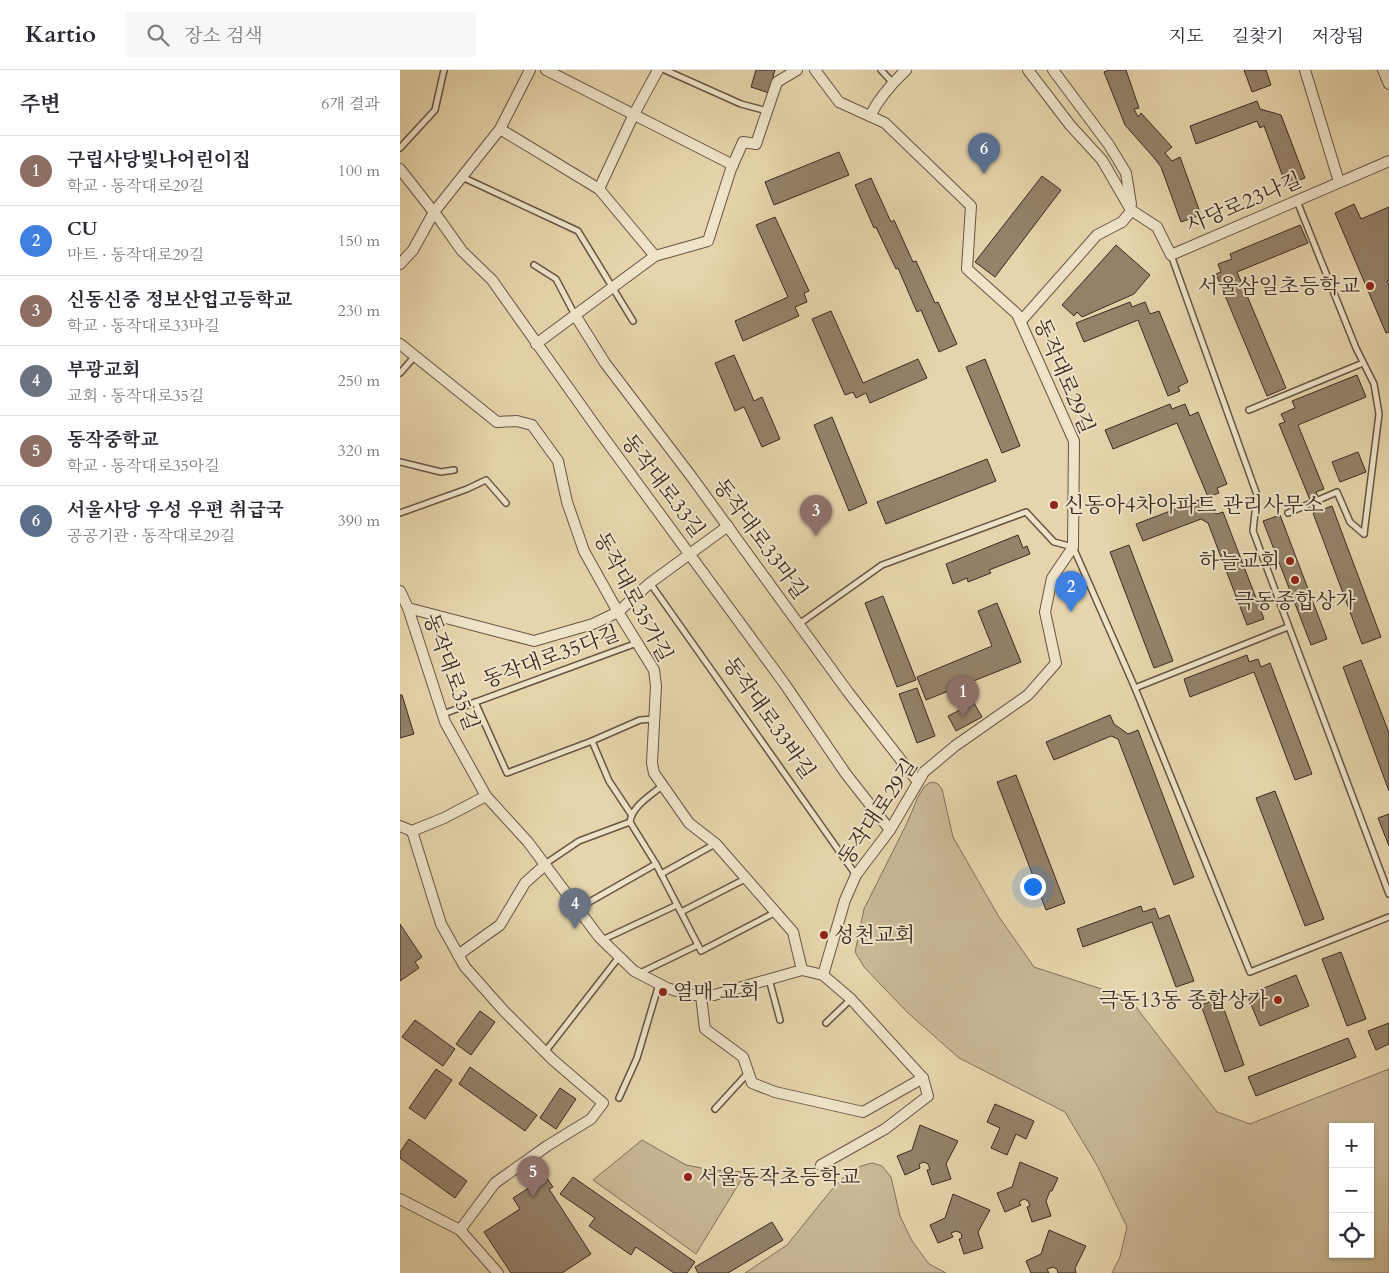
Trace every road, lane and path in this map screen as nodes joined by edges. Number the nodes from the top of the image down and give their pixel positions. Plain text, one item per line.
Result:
1 (444, 70) edge
2 (530, 70) edge
3 (546, 70) edge
4 (658, 70) edge
5 (666, 70) edge
6 (797, 70) edge
7 (815, 70) edge
8 (881, 70) edge
9 (906, 70) edge
10 (1028, 70) edge
11 (1053, 70) edge
12 (1305, 70) edge
13 (1383, 70) edge
14 (892, 82) junction
15 (1389, 84) edge
16 (767, 111) junction
17 (634, 114) junction
18 (870, 116) junction
19 (500, 129) junction
20 (400, 148) edge
21 (1389, 161) edge
22 (733, 165) junction
23 (400, 169) edge
24 (462, 177) junction
25 (1339, 182) junction
26 (599, 189) junction
27 (1297, 201) junction
28 (1132, 210) junction
29 (434, 212) junction
30 (1171, 255) junction
31 (655, 256) junction
32 (400, 264) edge
33 (534, 265) dead end
34 (613, 287) junction
35 (575, 315) junction
36 (633, 321) dead end
37 (1020, 322) junction
38 (400, 344) edge
39 (536, 344) junction
40 (416, 355) junction
41 (1363, 363) junction
42 (400, 373) edge
43 (1248, 410) dead end
44 (400, 462) edge
45 (454, 470) dead end
46 (506, 503) dead end
47 (400, 513) edge
48 (1288, 513) dead end
49 (728, 526) junction
50 (1073, 547) junction
51 (690, 554) junction
52 (650, 583) junction
53 (400, 591) edge
54 (408, 608) junction
55 (618, 612) junction
56 (798, 624) junction
57 (1288, 627) junction
58 (638, 643) junction
59 (1134, 688) junction
60 (475, 702) junction
61 (442, 714) junction
62 (653, 719) junction
63 (592, 740) junction
64 (918, 782) junction
65 (662, 786) junction
66 (486, 796) junction
67 (631, 814) junction
68 (630, 822) junction
69 (400, 826) edge
70 (890, 830) junction
71 (412, 831) junction
72 (716, 844) junction
73 (656, 864) junction
74 (545, 865) junction
75 (661, 874) junction
76 (856, 875) junction
77 (745, 879) junction
78 (1389, 894) edge
79 (677, 905) junction
80 (577, 909) junction
81 (681, 912) junction
82 (776, 912) junction
83 (1389, 917) edge
84 (602, 940) junction
85 (700, 948) junction
86 (458, 955) junction
87 (619, 957) junction
88 (802, 970) junction
89 (638, 974) junction
90 (822, 975) junction
91 (769, 979) junction
92 (659, 984) junction
93 (701, 996) junction
94 (851, 999) junction
95 (780, 1020) dead end
96 (826, 1023) dead end
97 (545, 1052) junction
98 (748, 1073) junction
99 (923, 1078) junction
100 (619, 1098) dead end
101 (715, 1109) dead end
102 (821, 1165) dead end
103 (400, 1199) edge
104 (460, 1230) junction
105 (498, 1273) edge

1 - 20 lane
2 - 19 street
3 - 17 street
4 - 17 street
5 - 16 lane
6 - 16 street
7 - 18 street, 동작대로29길
8 - 14 lane
9 - 14 street
10 - 28 street, 사당로23나길
11 - 28 street
12 - 25 street
13 - 15 street
14 - 18 street
16 - 22 street
17 - 22 street
17 - 26 street
18 - 37 street, 동작대로29길
19 - 24 street
19 - 26 street
21 - 25 street, 사당로23나길
22 - 31 street
23 - 29 street, 동작대로33길
24 - 29 street
24 - 34 lane
25 - 27 street, 사당로23나길
26 - 31 street
27 - 30 street, 사당로23나길
27 - 41 lane
28 - 30 street, 사당로23나길
28 - 37 street
29 - 32 street
29 - 39 street, 동작대로33길
30 - 57 lane
31 - 34 street
33 - 35 lane
34 - 35 street
34 - 36 lane
35 - 39 street
35 - 49 street, 동작대로33마길
37 - 50 street, 동작대로29길
38 - 40 street, 동작대로35가길
39 - 51 street, 동작대로33길
40 - 42 lane
40 - 55 street, 동작대로35가길
41 - 43 lane
41 - 48 lane
44 - 45 lane
46 - 47 lane
49 - 51 street
49 - 56 street, 동작대로33마길
50 - 56 lane
50 - 59 lane
50 - 64 street, 동작대로29길
51 - 52 street
51 - 70 street, 동작대로33길
52 - 55 street
52 - 76 lane, 동작대로33바길
53 - 54 street, 동작대로35길
54 - 55 street
54 - 61 street, 동작대로35길
55 - 58 street, 동작대로35가길
56 - 64 street, 동작대로33마길
57 - 59 lane
57 - 78 lane
58 - 60 lane, 동작대로35다길
58 - 62 street, 동작대로35가길
59 - 83 lane
60 - 61 lane, 동작대로35다길
60 - 63 lane, 동작대로35다길
61 - 66 street, 동작대로35길
62 - 63 lane, 동작대로35다길
62 - 65 street, 동작대로35가길
63 - 67 lane
64 - 70 street, 동작대로29길
65 - 67 lane
65 - 72 street, 동작대로35가길
66 - 71 street
66 - 74 street, 동작대로35길
67 - 68 lane
68 - 73 lane
68 - 74 lane
69 - 71 street
70 - 76 street, 동작대로29길
71 - 86 street
72 - 75 lane
72 - 77 street, 동작대로35가길
73 - 75 lane
73 - 80 lane
74 - 80 street, 동작대로35길
74 - 86 street
75 - 79 lane
76 - 90 street, 동작대로29길
77 - 81 lane
77 - 82 street, 동작대로35가길
79 - 81 lane
79 - 84 lane
80 - 84 street, 동작대로35길
81 - 85 lane
82 - 85 lane
82 - 88 street, 동작대로35가길
84 - 87 street, 동작대로35길
85 - 89 lane
86 - 97 street
87 - 89 street, 동작대로35길
87 - 97 lane
88 - 90 street, 동작대로35길
88 - 91 street, 동작대로35길
89 - 92 street, 동작대로35길
90 - 94 street
91 - 93 street, 동작대로35길
91 - 95 lane
92 - 93 street, 동작대로35길
92 - 100 lane
93 - 98 street
94 - 96 lane
94 - 99 street
97 - 104 street
98 - 99 street
98 - 101 lane
99 - 102 street
103 - 104 street
104 - 105 street

